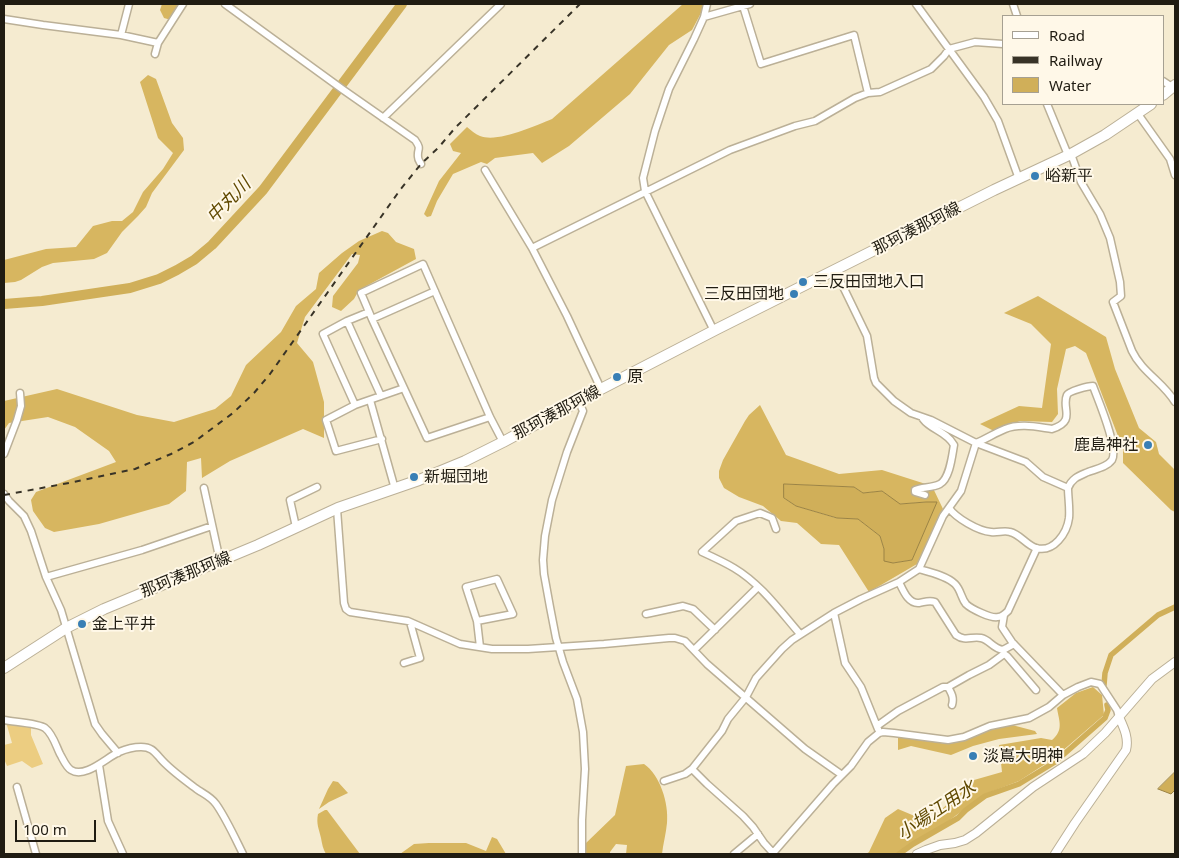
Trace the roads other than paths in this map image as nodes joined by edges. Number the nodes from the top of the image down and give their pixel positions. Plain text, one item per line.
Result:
1 (129, 4) edge
2 (183, 4) edge
3 (225, 4) edge
4 (500, 4) edge
5 (707, 4) edge
6 (916, 4) edge
7 (747, 5) edge
8 (704, 17) junction
9 (4, 19) edge
10 (121, 35) junction
11 (158, 43) junction
12 (1002, 44) edge
13 (949, 49) junction
14 (155, 54) dead end
15 (1174, 86) edge
16 (868, 92) junction
17 (1164, 94) edge
18 (1047, 105) edge
19 (1150, 105) edge
20 (1138, 114) junction
21 (383, 118) junction
22 (1069, 154) junction
23 (421, 164) dead end
24 (485, 170) dead end
25 (1175, 175) edge
26 (1019, 179) junction
27 (645, 191) junction
28 (532, 248) junction
29 (835, 270) junction
30 (435, 291) junction
31 (370, 315) junction
32 (347, 321) junction
33 (714, 331) junction
34 (404, 388) junction
35 (601, 389) junction
36 (20, 393) dead end
37 (381, 396) junction
38 (370, 400) junction
39 (579, 402) junction
40 (1175, 402) edge
41 (355, 406) junction
42 (490, 417) junction
43 (922, 417) junction
44 (382, 439) junction
45 (503, 442) junction
46 (976, 443) junction
47 (4, 454) edge
48 (317, 487) dead end
49 (204, 488) dead end
50 (1068, 488) junction
51 (395, 489) junction
52 (4, 494) edge
53 (925, 495) dead end
54 (949, 508) junction
55 (337, 509) junction
56 (212, 526) junction
57 (296, 527) junction
58 (776, 529) dead end
59 (1037, 548) junction
60 (220, 561) junction
61 (920, 568) junction
62 (46, 577) junction
63 (899, 582) junction
64 (758, 587) junction
65 (834, 613) junction
66 (646, 614) dead end
67 (1004, 615) junction
68 (477, 620) junction
69 (410, 622) junction
70 (66, 628) junction
71 (715, 630) junction
72 (800, 634) junction
73 (1014, 644) junction
74 (559, 646) junction
75 (480, 647) junction
76 (694, 650) junction
77 (1003, 652) junction
78 (1175, 662) edge
79 (404, 663) dead end
80 (4, 668) edge
81 (948, 687) junction
82 (1036, 690) dead end
83 (1063, 695) junction
84 (746, 697) junction
85 (952, 706) dead end
86 (1119, 717) junction
87 (4, 720) edge
88 (878, 729) junction
89 (118, 753) junction
90 (98, 765) junction
91 (692, 769) junction
92 (842, 774) junction
93 (664, 781) dead end
94 (17, 788) dead end
95 (758, 834) junction
96 (36, 854) edge
97 (122, 854) edge
98 (243, 854) edge
99 (582, 854) edge
100 (734, 854) edge
101 (773, 854) edge
102 (917, 854) edge
103 (1055, 854) edge

1 - 10 street
2 - 11 street
3 - 21 street
4 - 21 street
5 - 8 street
6 - 13 street
7 - 8 street
7 - 16 street
8 - 27 street
9 - 10 street
10 - 11 street
11 - 14 street
12 - 13 street
13 - 16 street
13 - 26 street
15 - 17 main road
16 - 27 street
18 - 22 street
19 - 20 main road, 那珂湊那珂線
20 - 22 main road, 那珂湊那珂線
20 - 25 street
21 - 23 street
22 - 26 main road, 那珂湊那珂線
22 - 40 street
24 - 28 street
26 - 29 main road, 那珂湊那珂線
27 - 28 street
27 - 33 street
28 - 35 street
29 - 33 main road, 那珂湊那珂線
29 - 43 street
30 - 31 street
30 - 31 street
30 - 42 street
31 - 32 street
31 - 34 street
32 - 37 street
32 - 41 street
33 - 35 main road, 那珂湊那珂線
34 - 37 street
34 - 42 street
35 - 39 main road, 那珂湊那珂線
36 - 47 street
37 - 38 street
38 - 41 street
38 - 44 street
39 - 45 main road, 那珂湊那珂線
39 - 74 street
41 - 44 street
42 - 45 street
43 - 46 street
43 - 53 street
44 - 51 street
45 - 51 main road, 那珂湊那珂線
46 - 50 street
46 - 50 street
46 - 54 street
48 - 57 street
49 - 56 street
50 - 59 street
51 - 55 main road, 那珂湊那珂線
52 - 62 street
54 - 59 street
54 - 61 street
55 - 57 main road, 那珂湊那珂線
55 - 69 street
56 - 60 street
56 - 62 street
57 - 60 main road, 那珂湊那珂線
58 - 64 street
59 - 67 street
60 - 70 main road, 那珂湊那珂線
61 - 63 street
61 - 67 street
62 - 70 street
63 - 65 street
63 - 77 street
64 - 71 street
64 - 72 street
65 - 72 street
65 - 88 street
66 - 71 street
67 - 73 street
68 - 68 street
68 - 75 street
69 - 75 street
69 - 79 street
70 - 80 main road, 那珂湊那珂線
70 - 89 street
71 - 76 street
72 - 84 street
73 - 77 street
73 - 83 street
74 - 75 street
74 - 76 street
74 - 99 street
76 - 84 street
77 - 81 street
77 - 82 street
78 - 86 street
81 - 85 street
81 - 88 street
83 - 86 street
83 - 88 street
84 - 91 street
84 - 92 street
86 - 102 street
86 - 103 street
87 - 90 street
88 - 92 street
89 - 90 street
89 - 98 street
90 - 97 street
91 - 93 street
91 - 95 street
92 - 101 street
94 - 96 street
95 - 100 street
95 - 101 street

